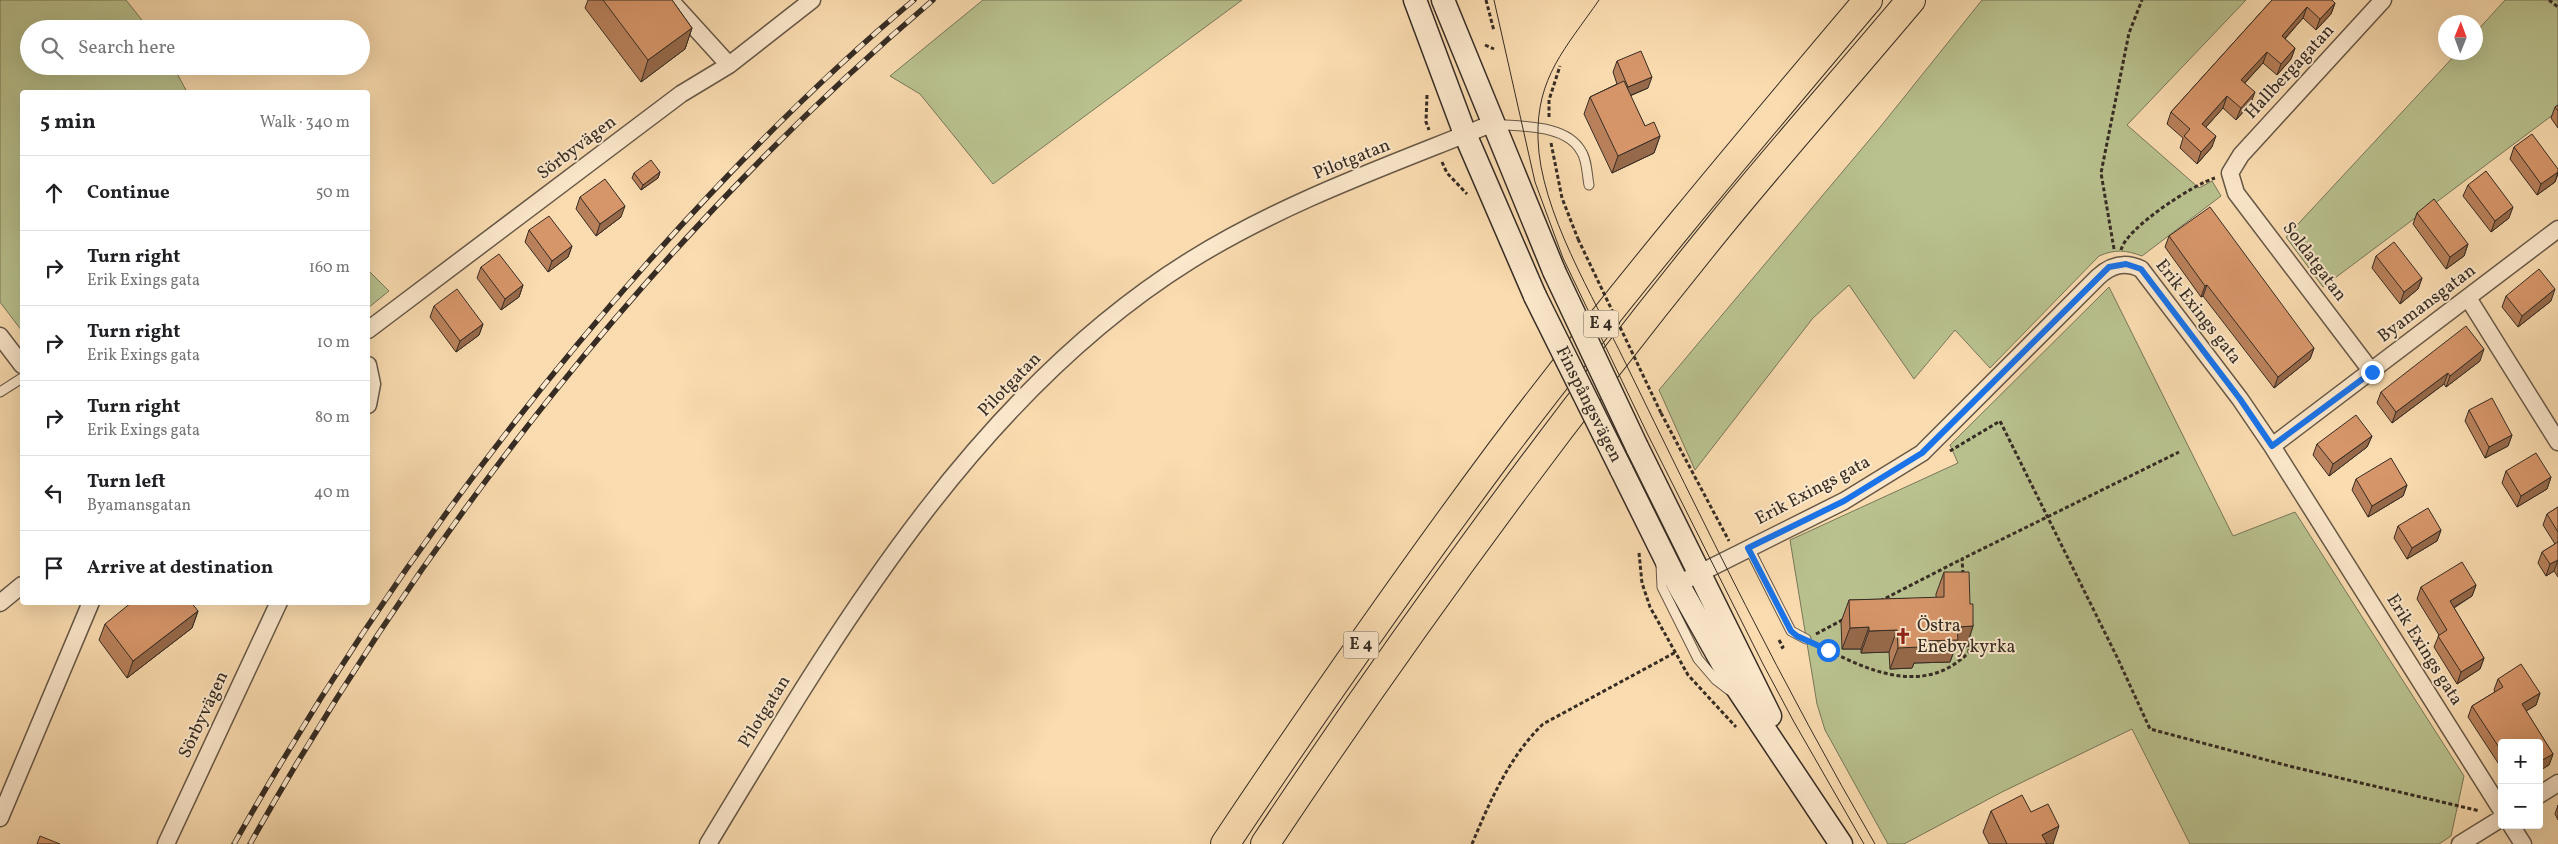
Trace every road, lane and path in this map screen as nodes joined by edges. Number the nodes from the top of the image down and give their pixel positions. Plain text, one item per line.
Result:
1 (670, 0) edge
2 (812, 0) edge
3 (1415, 0) edge
4 (1443, 0) edge
5 (1486, 0) edge
6 (1868, 0) edge
7 (1911, 0) edge
8 (2142, 0) edge
9 (2384, 0) edge
10 (2549, 0) edge
11 (2558, 7) edge
12 (1494, 31) dead end
13 (729, 65) junction
14 (1560, 66) dead end
15 (1491, 124) junction
16 (1549, 130) junction
17 (1465, 134) junction
18 (2230, 173) junction
19 (1589, 185) dead end
20 (2558, 229) edge
21 (2117, 264) junction
22 (2468, 298) junction
23 (370, 328) edge
24 (0, 336) edge
25 (20, 362) edge
26 (2372, 372) junction
27 (370, 374) edge
28 (20, 379) edge
29 (0, 392) edge
30 (370, 394) edge
31 (2558, 442) edge
32 (2272, 446) junction
33 (2179, 452) dead end
34 (1922, 453) junction
35 (2046, 516) junction
36 (1660, 547) junction
37 (1742, 551) junction
38 (1962, 559) junction
39 (1699, 573) junction
40 (1964, 583) edge
41 (1678, 584) junction
42 (20, 587) edge
43 (0, 602) edge
44 (1879, 602) edge
45 (90, 605) edge
46 (278, 605) edge
47 (1848, 617) edge
48 (1968, 626) edge
49 (1779, 639) dead end
50 (1806, 639) junction
51 (1691, 644) junction
52 (1748, 704) junction
53 (2558, 783) edge
54 (1805, 787) junction
55 (2543, 792) edge
56 (2498, 806) edge
57 (2484, 812) dead end
58 (0, 818) edge
59 (2498, 820) edge
60 (2514, 829) edge
61 (166, 844) edge
62 (708, 844) edge
63 (1225, 844) edge
64 (1265, 844) edge
65 (1472, 844) edge
66 (1840, 844) edge
67 (2460, 844) edge
68 (2523, 844) edge

1 - 13 street
2 - 13 street, Sörbyvägen
3 - 17 main road, Finspångsvägen
4 - 15 main road, Finspångsvägen
5 - 12 path
6 - 63 highway, E 4
7 - 64 highway, E 4
8 - 21 path
9 - 18 street, Hallbergagatan
10 - 11 path
13 - 23 street, Sörbyvägen
14 - 16 path
15 - 16 lane
15 - 17 street, Pilotgatan
15 - 39 main road, Finspångsvägen, bridge
16 - 19 lane
16 - 37 path, bridge
17 - 36 main road, Finspångsvägen, bridge
17 - 62 street, Pilotgatan
18 - 21 path
18 - 26 street, Soldatgatan
20 - 22 street, Byamansgatan
21 - 32 street, Erik Exings gata
21 - 34 street, Erik Exings gata
22 - 26 street, Byamansgatan
22 - 31 street
24 - 25 street
26 - 32 street, Byamansgatan
27 - 30 street
28 - 29 lane
32 - 56 street, Erik Exings gata
33 - 35 path
34 - 35 path
34 - 37 street, Erik Exings gata
35 - 38 path
35 - 57 path
36 - 41 main road, Finspångsvägen
36 - 51 lane
37 - 39 street, Erik Exings gata
37 - 50 lane
38 - 40 path
38 - 44 path
39 - 41 street, Erik Exings gata
39 - 54 main road, Finspångsvägen
41 - 52 main road, Finspångsvägen
42 - 43 street
45 - 58 street
46 - 61 street, Sörbyvägen
47 - 50 path
48 - 50 path
49 - 50 path
51 - 52 lane
51 - 65 path
52 - 54 main road, Finspångsvägen
53 - 55 street
54 - 66 main road, Finspångsvägen
59 - 67 street
60 - 68 street

